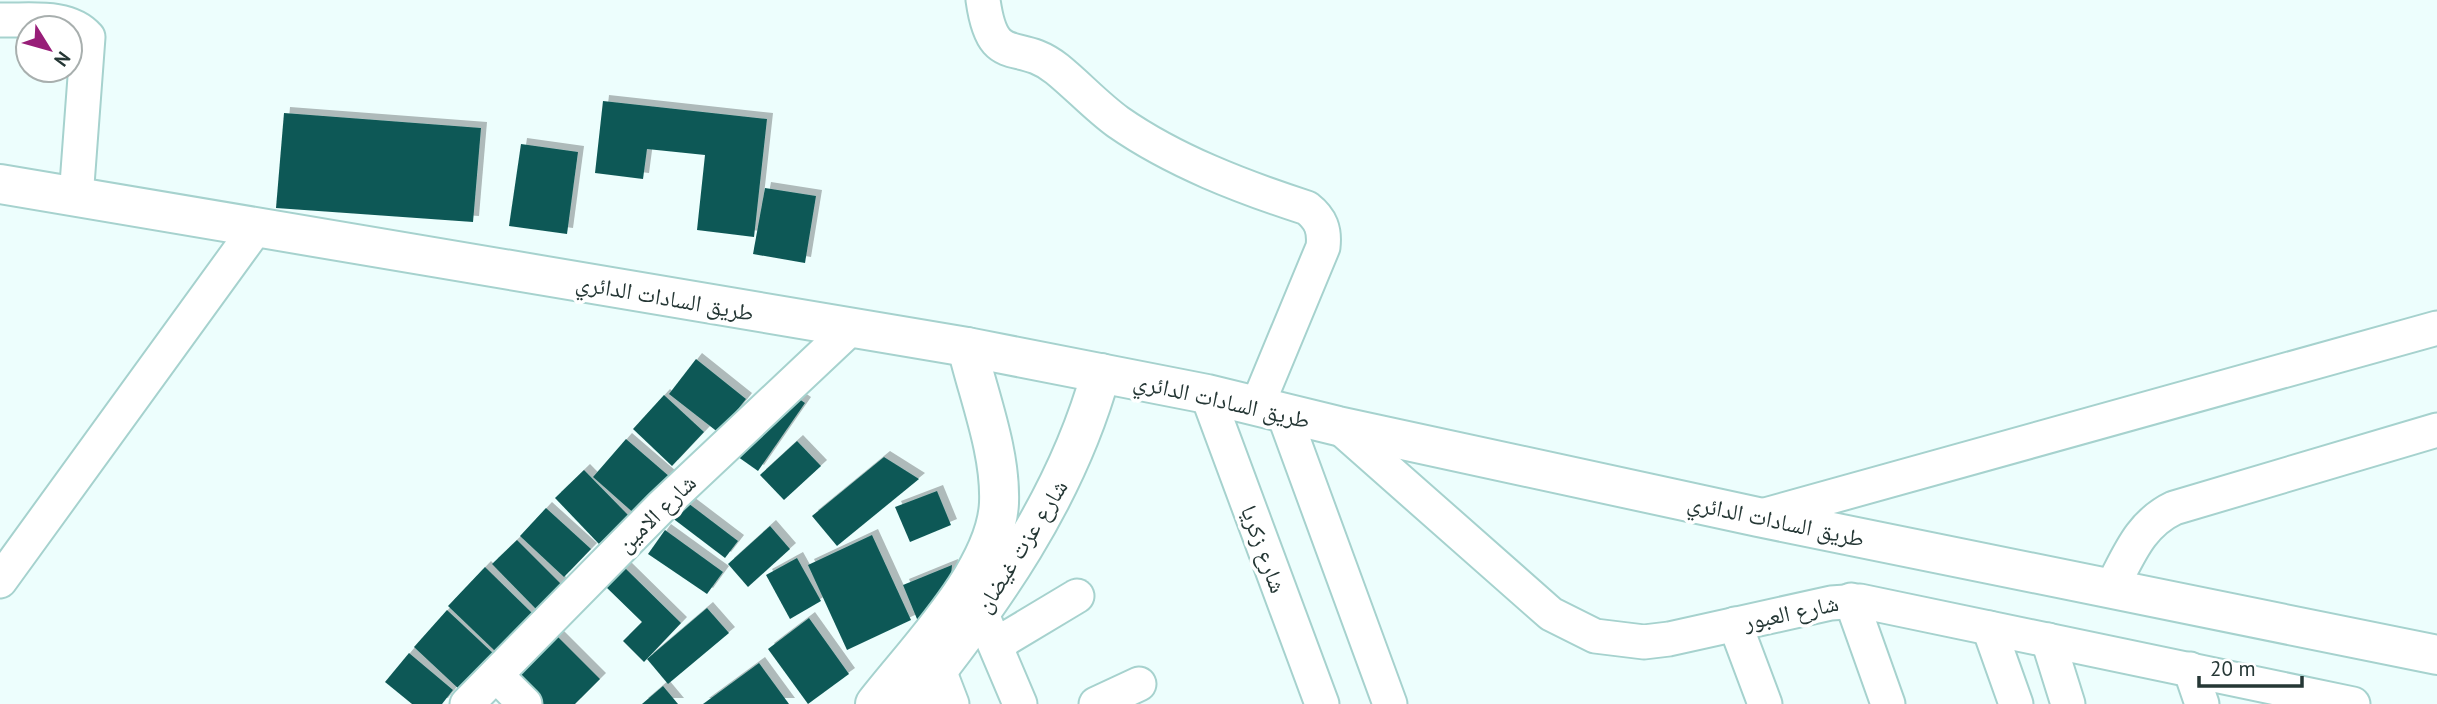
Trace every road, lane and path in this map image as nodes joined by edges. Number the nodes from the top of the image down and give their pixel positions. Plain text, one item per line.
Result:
1 (983, 0) edge
2 (0, 20) edge
3 (0, 184) edge
4 (76, 198) junction
5 (257, 228) junction
6 (851, 328) junction
7 (2437, 328) edge
8 (967, 347) junction
9 (1101, 373) junction
10 (1207, 394) junction
11 (1270, 409) junction
12 (1338, 426) junction
13 (2437, 430) edge
14 (1758, 517) junction
15 (0, 582) edge
16 (2112, 587) junction
17 (1077, 596) dead end
18 (1851, 600) junction
19 (1735, 624) junction
20 (989, 628) junction
21 (1989, 628) junction
22 (2048, 640) junction
23 (2437, 655) edge
24 (2190, 669) junction
25 (496, 675) junction
26 (1139, 684) dead end
27 (945, 687) edge
28 (1312, 700) edge
29 (2338, 702) edge
30 (467, 704) edge
31 (525, 704) edge
32 (875, 704) edge
33 (911, 704) edge
34 (1020, 704) edge
35 (1096, 704) edge
36 (1390, 704) edge
37 (1765, 704) edge
38 (1888, 704) edge
39 (2016, 704) edge
40 (2068, 704) edge
41 (2203, 704) edge

1 - 11 street
2 - 4 street
3 - 4 main road, طريق السادات الدائري
4 - 5 main road, طريق السادات الدائري
5 - 6 main road, طريق السادات الدائري
5 - 15 street
6 - 8 main road, طريق السادات الدائري
6 - 25 street, شارع الامين
7 - 14 street
8 - 9 main road, طريق السادات الدائري
8 - 32 main road, شارع عزت غيضان
9 - 10 main road, طريق السادات الدائري
9 - 20 main road, شارع عزت غيضان
10 - 11 main road, طريق السادات الدائري
10 - 28 street, شارع زكريا
11 - 12 main road, طريق السادات الدائري
11 - 36 street
12 - 14 main road, طريق السادات الدائري
12 - 19 street, شارع العبور
13 - 16 street
14 - 16 main road, طريق السادات الدائري
16 - 23 main road, طريق السادات الدائري
17 - 20 street
18 - 19 street, شارع العبور
18 - 21 street, شارع العبور
18 - 38 street
19 - 37 street
20 - 27 main road, شارع عزت غيضان
20 - 34 street
21 - 22 street, شارع العبور
21 - 39 street
22 - 24 street, شارع العبور
22 - 40 street
24 - 29 street, شارع العبور
24 - 41 street
25 - 30 street, شارع الامين
25 - 31 street
26 - 35 street
27 - 33 main road, شارع عزت غيضان

